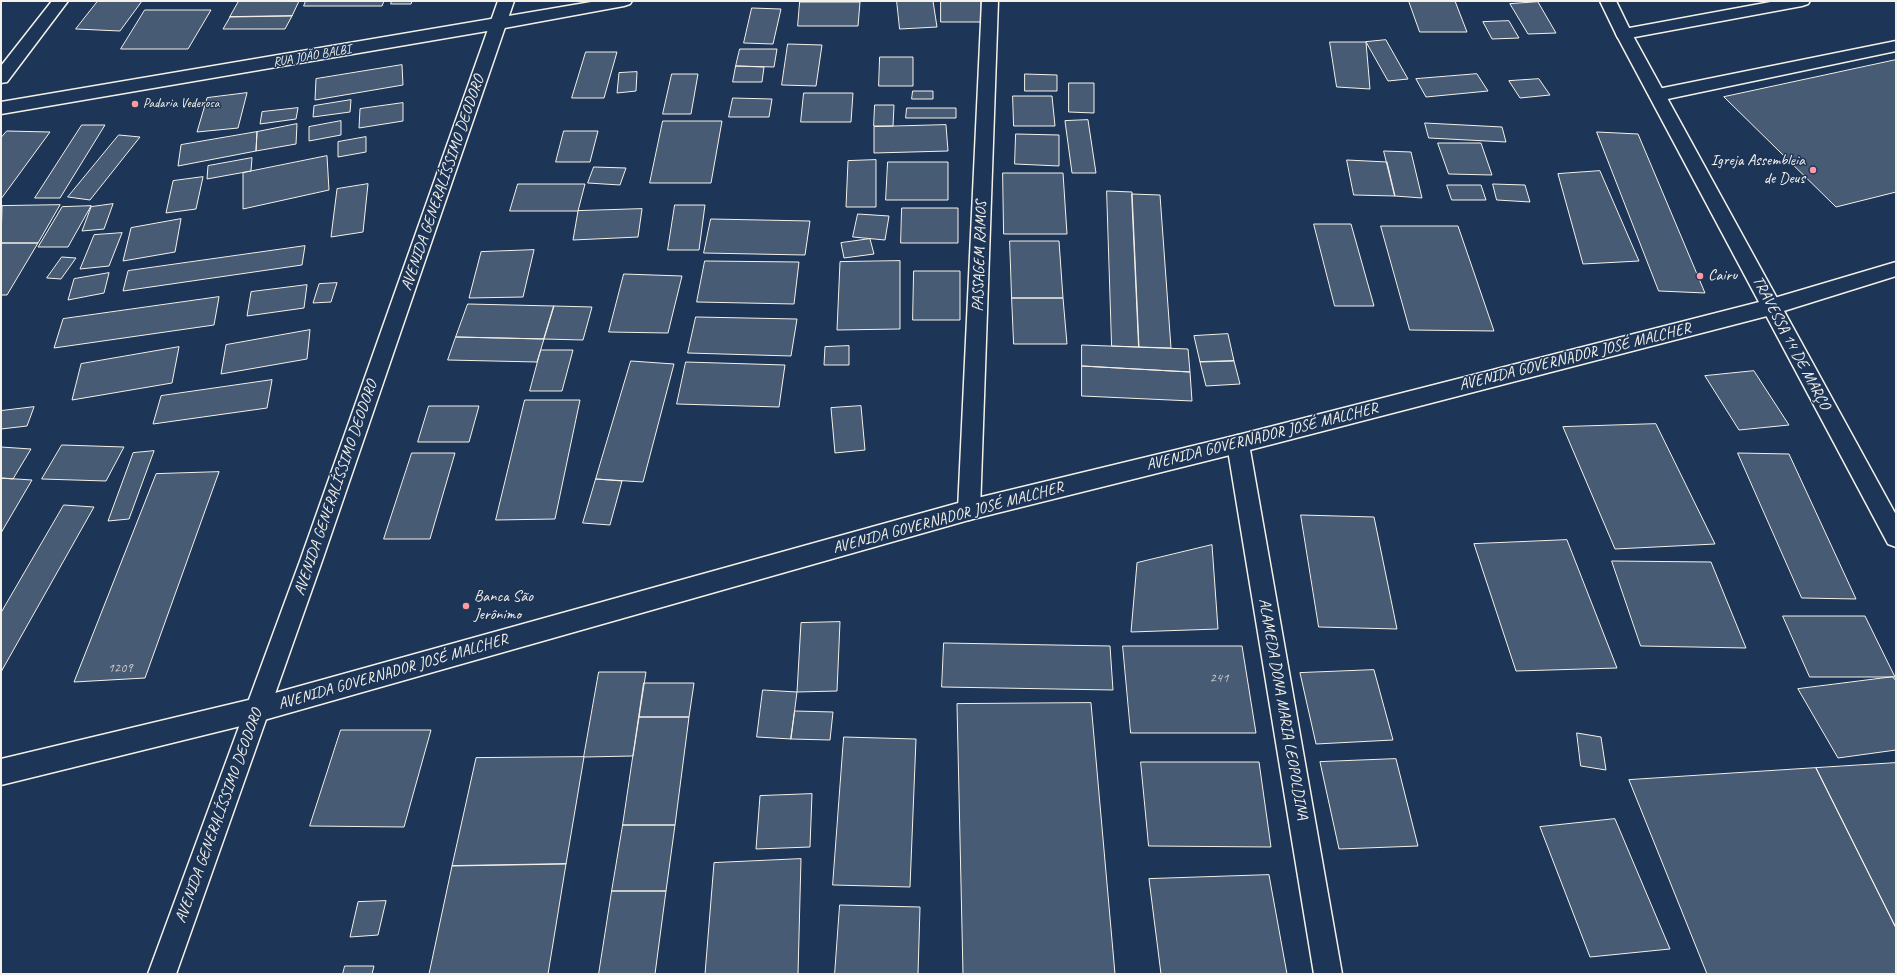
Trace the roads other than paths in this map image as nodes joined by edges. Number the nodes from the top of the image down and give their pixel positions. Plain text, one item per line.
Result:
1 (60, 1) edge
2 (506, 1) edge
3 (624, 1) edge
4 (990, 1) edge
5 (1608, 1) edge
6 (1802, 1) edge
7 (499, 24) junction
8 (1624, 34) junction
9 (1896, 46) edge
10 (1, 78) edge
11 (1658, 95) junction
12 (1, 108) edge
13 (1896, 269) edge
14 (1771, 306) junction
15 (1238, 444) junction
16 (969, 510) junction
17 (1896, 537) edge
18 (257, 710) junction
19 (1, 772) edge
20 (162, 974) edge
21 (1328, 974) edge

1 - 10 street
2 - 7 street, AVENIDA GENERALÍSSIMO DEODORO
3 - 7 street, RUA JOÃO BALBI
4 - 16 street, PASSAGEM RAMOS
5 - 8 street, TRAVESSA 14 DE MARÇO
6 - 8 street
7 - 12 street, RUA JOÃO BALBI
7 - 18 street, AVENIDA GENERALÍSSIMO DEODORO
8 - 11 street, TRAVESSA 14 DE MARÇO
9 - 11 street
11 - 14 street, TRAVESSA 14 DE MARÇO
13 - 14 street, AVENIDA GOVERNADOR JOSÉ MALCHER
14 - 15 street, AVENIDA GOVERNADOR JOSÉ MALCHER
14 - 17 street, TRAVESSA 14 DE MARÇO
15 - 16 street, AVENIDA GOVERNADOR JOSÉ MALCHER
15 - 21 street, ALAMEDA DONA MARIA LEOPOLDINA
16 - 18 street, AVENIDA GOVERNADOR JOSÉ MALCHER
18 - 19 street, AVENIDA GOVERNADOR JOSÉ MALCHER
18 - 20 street, AVENIDA GENERALÍSSIMO DEODORO

